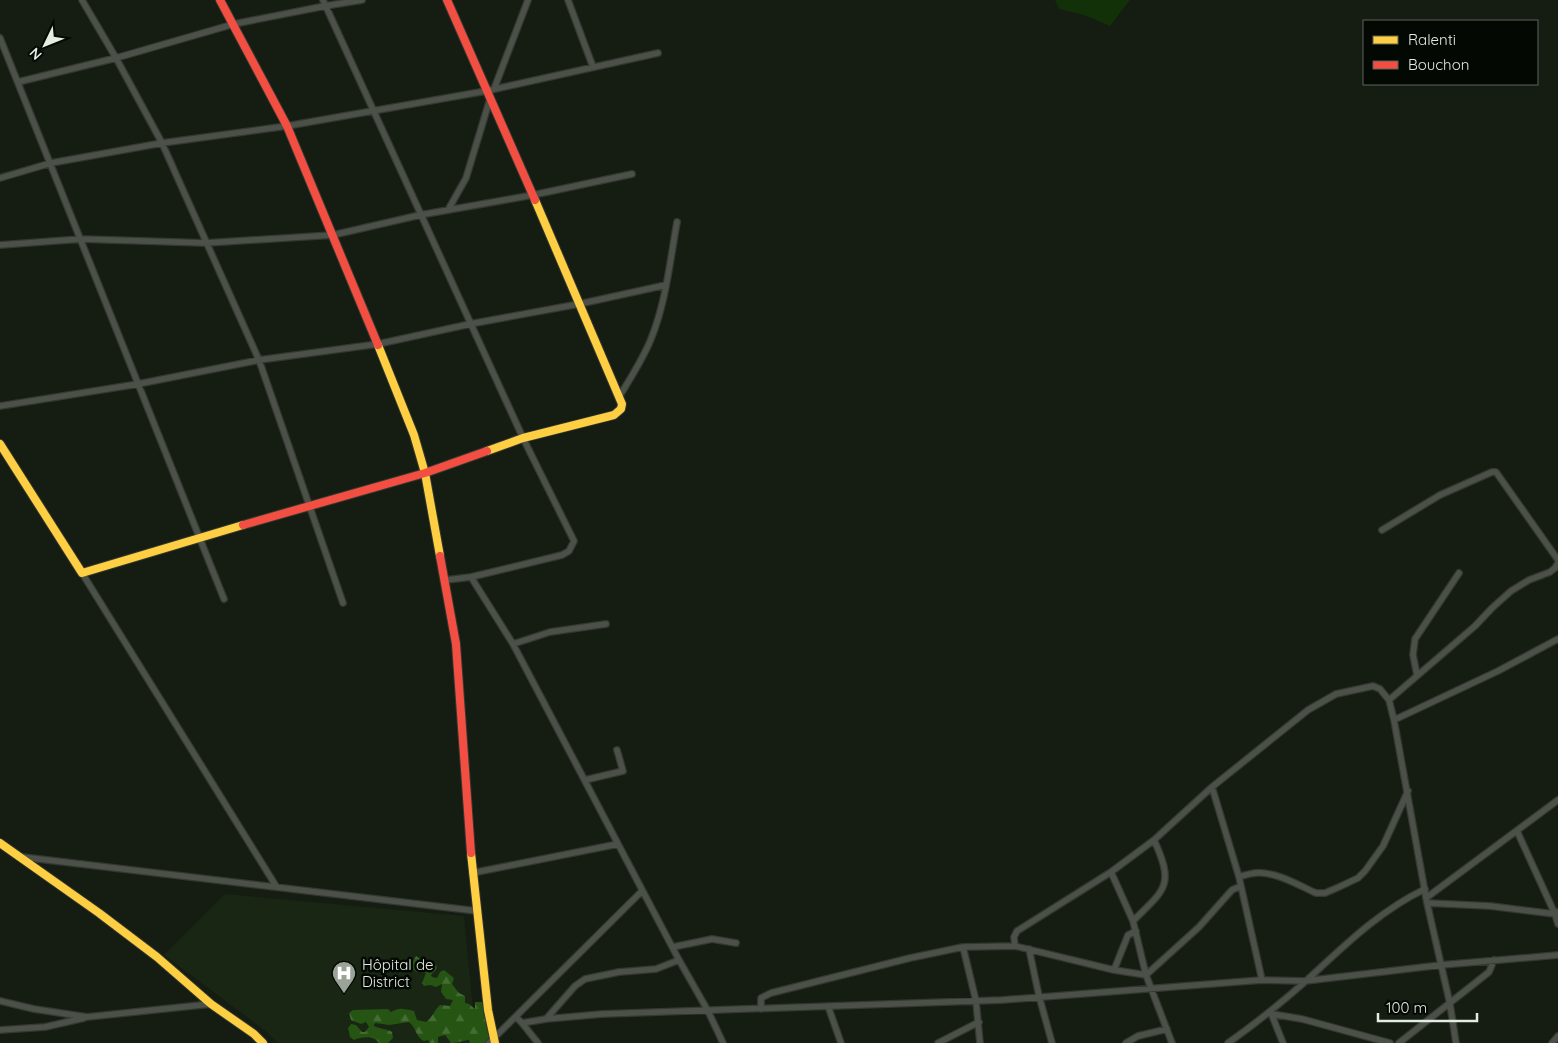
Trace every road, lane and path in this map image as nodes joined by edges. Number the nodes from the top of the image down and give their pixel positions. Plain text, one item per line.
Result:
1 (82, 0) edge
2 (220, 0) edge
3 (362, 0) edge
4 (447, 0) edge
5 (528, 0) edge
6 (568, 0) edge
7 (324, 3) edge
8 (234, 24) junction
9 (0, 38) edge
10 (658, 54) dead end
11 (116, 58) junction
12 (593, 67) junction
13 (18, 82) junction
14 (490, 90) junction
15 (490, 100) junction
16 (373, 111) junction
17 (287, 126) junction
18 (162, 143) junction
19 (50, 163) junction
20 (632, 174) dead end
21 (0, 178) edge
22 (533, 195) junction
23 (448, 210) junction
24 (420, 215) junction
25 (677, 222) dead end
26 (333, 235) junction
27 (81, 239) junction
28 (206, 243) junction
29 (0, 245) edge
30 (666, 285) junction
31 (579, 304) junction
32 (470, 324) junction
33 (378, 344) junction
34 (259, 360) junction
35 (138, 384) junction
36 (619, 397) junction
37 (0, 406) edge
38 (523, 438) junction
39 (0, 444) edge
40 (425, 473) junction
41 (309, 505) junction
42 (1382, 530) dead end
43 (199, 538) junction
44 (1558, 560) edge
45 (1557, 566) edge
46 (82, 573) junction
47 (1459, 573) dead end
48 (471, 577) junction
49 (446, 580) junction
50 (224, 599) dead end
51 (343, 603) dead end
52 (606, 624) dead end
53 (1558, 640) edge
54 (513, 644) junction
55 (1416, 675) junction
56 (1389, 700) junction
57 (1394, 720) junction
58 (617, 750) dead end
59 (585, 780) junction
60 (1212, 787) junction
61 (1408, 791) junction
62 (1558, 800) edge
63 (1517, 831) junction
64 (1154, 840) junction
65 (0, 843) edge
66 (618, 844) junction
67 (22, 857) junction
68 (1110, 872) junction
69 (472, 873) junction
70 (1239, 876) junction
71 (276, 886) junction
72 (1241, 886) junction
73 (1425, 889) junction
74 (642, 891) junction
75 (1426, 900) junction
76 (477, 911) junction
77 (1556, 913) edge
78 (1133, 921) junction
79 (1558, 924) edge
80 (1136, 931) junction
81 (736, 943) dead end
82 (1015, 946) junction
83 (672, 947) junction
84 (964, 947) junction
85 (1028, 948) junction
86 (1558, 954) edge
87 (679, 960) junction
88 (1494, 960) junction
89 (1441, 965) junction
90 (1114, 970) junction
91 (1146, 975) junction
92 (1262, 980) junction
93 (1306, 981) junction
94 (1150, 988) junction
95 (1039, 996) junction
96 (0, 1001) edge
97 (976, 1001) junction
98 (211, 1004) junction
99 (1450, 1004) junction
100 (828, 1006) junction
101 (761, 1008) junction
102 (708, 1011) junction
103 (1271, 1012) junction
104 (516, 1017) junction
105 (87, 1018) junction
106 (546, 1018) junction
107 (979, 1022) junction
108 (522, 1023) junction
109 (1167, 1029) junction
110 (0, 1030) edge
111 (1558, 1036) edge
112 (492, 1041) edge
113 (979, 1042) edge
114 (263, 1043) edge
115 (538, 1043) edge
116 (723, 1043) edge
117 (841, 1043) edge
118 (938, 1043) edge
119 (1052, 1043) edge
120 (1126, 1043) edge
121 (1172, 1043) edge
122 (1228, 1043) edge
123 (1282, 1043) edge
124 (1390, 1043) edge
125 (1399, 1043) edge
126 (1456, 1043) edge
127 (1552, 1043) edge

1 - 11 street
2 - 8 main road
3 - 7 street
4 - 14 main road
5 - 14 street
6 - 12 street
7 - 8 street
7 - 16 street
8 - 11 street
8 - 17 main road
9 - 13 street
10 - 12 street
11 - 13 street
11 - 18 street
12 - 14 street
13 - 19 street
14 - 15 main road
14 - 16 street
15 - 22 main road
15 - 23 street
16 - 17 street
16 - 24 street
17 - 18 street
17 - 26 main road
18 - 19 street
18 - 28 street
19 - 21 street
19 - 27 street
20 - 22 street
22 - 23 street
22 - 31 main road
23 - 24 street
24 - 26 street
24 - 32 street
25 - 30 street
26 - 28 street
26 - 33 main road
27 - 28 street
27 - 29 street
27 - 35 street
28 - 34 street
30 - 31 street
30 - 36 street
31 - 32 street
31 - 36 main road
32 - 33 street
32 - 38 street
33 - 34 street
33 - 40 main road
34 - 35 street
34 - 41 street
35 - 37 street
35 - 43 street
36 - 38 main road
38 - 40 main road
38 - 48 street
39 - 46 main road
40 - 41 main road
40 - 49 main road
41 - 43 main road
41 - 51 street
42 - 44 street
43 - 46 main road
43 - 50 street
45 - 55 street
46 - 71 street
47 - 55 street
48 - 49 street
48 - 54 street
49 - 69 main road
52 - 54 street
53 - 57 street
54 - 59 street
55 - 56 street
56 - 57 street
56 - 60 street
57 - 61 street
58 - 59 street
59 - 66 street
60 - 64 street
60 - 70 street
61 - 70 street
61 - 73 street
62 - 63 street
63 - 75 street
63 - 77 street
64 - 68 street
64 - 78 street
65 - 67 main road
66 - 69 street
66 - 74 street
67 - 71 street
67 - 98 main road
68 - 78 street
68 - 82 street
69 - 76 main road
70 - 72 street
71 - 76 street
72 - 91 street
72 - 92 street
73 - 75 street
73 - 93 street
74 - 83 street
74 - 104 street
75 - 77 street
75 - 89 street
76 - 112 main road
77 - 79 street
78 - 80 street
80 - 90 street
80 - 91 street
81 - 83 street
82 - 84 street
82 - 85 street
83 - 87 street
84 - 97 street
84 - 101 street
85 - 90 street
85 - 95 street
86 - 88 street
87 - 102 street
87 - 106 street
88 - 89 street
88 - 99 street
89 - 93 street
89 - 99 street
90 - 91 street
91 - 94 street
92 - 93 street
92 - 94 street
93 - 103 street
94 - 95 street
94 - 109 street
95 - 97 street
95 - 119 street
96 - 105 street
97 - 100 street
97 - 107 street
98 - 105 street
98 - 114 main road
99 - 125 street
99 - 126 street
100 - 101 street
100 - 117 street
101 - 102 street
102 - 106 street
102 - 116 street
103 - 122 street
103 - 123 street
103 - 124 street
104 - 108 street
104 - 112 street
105 - 110 street
106 - 108 street
107 - 113 street
107 - 118 street
108 - 115 street
109 - 120 street
109 - 121 street
111 - 127 street

